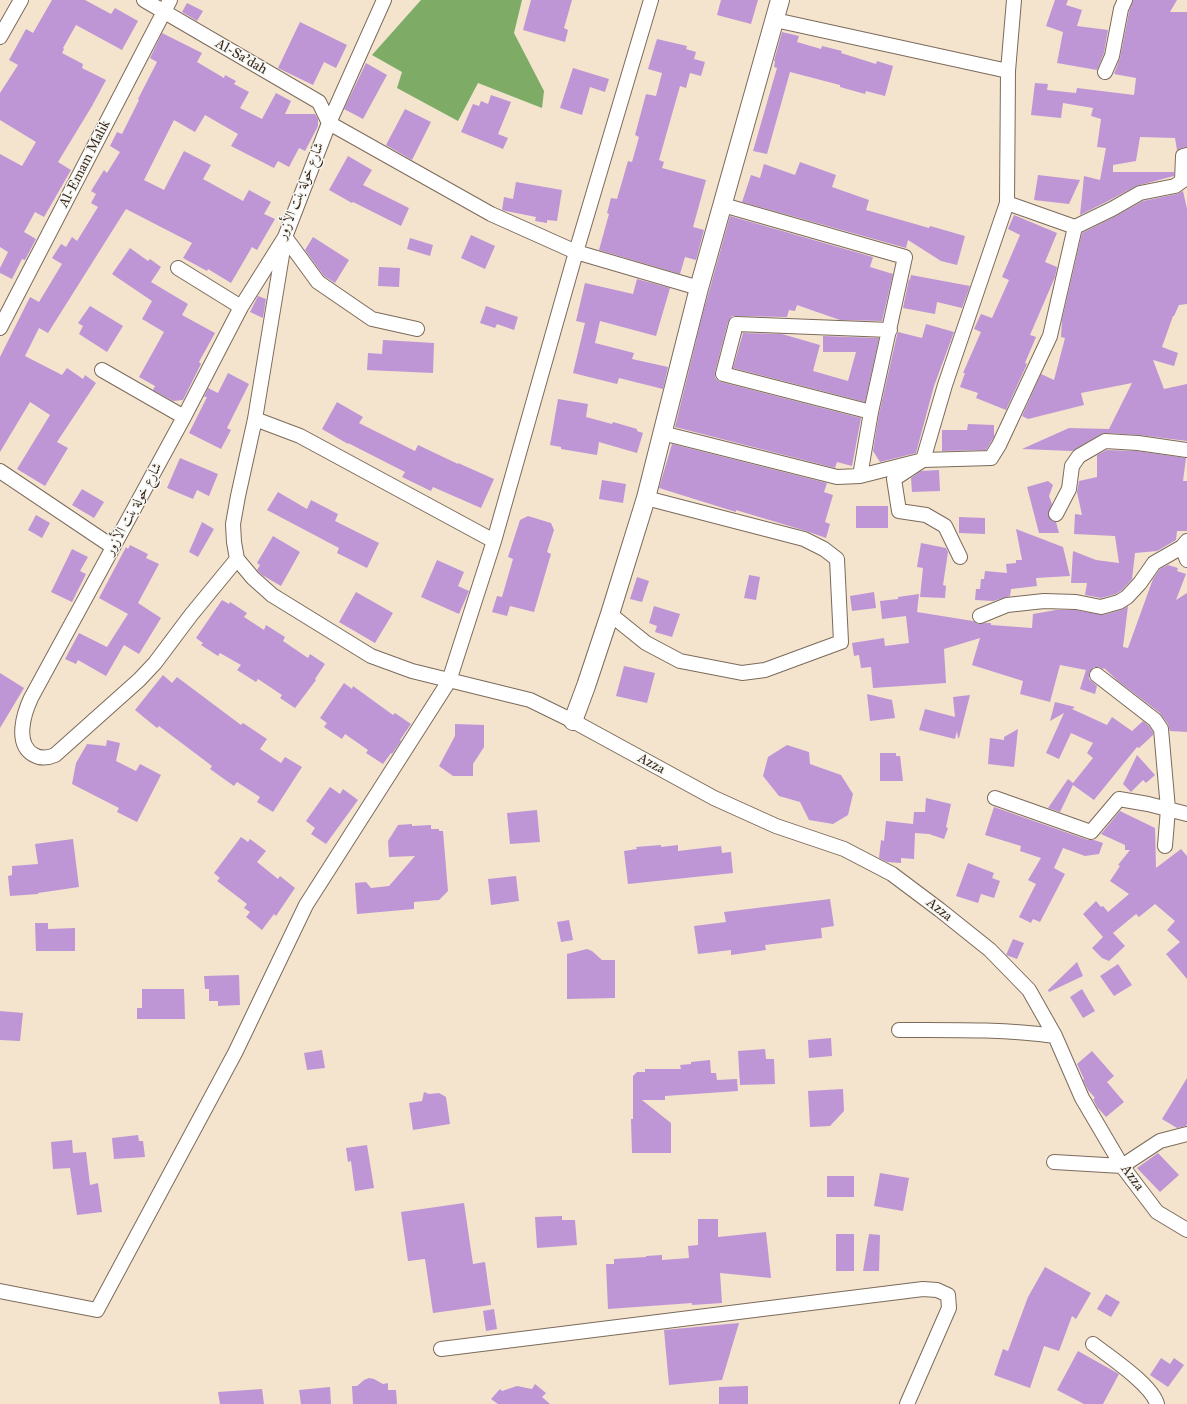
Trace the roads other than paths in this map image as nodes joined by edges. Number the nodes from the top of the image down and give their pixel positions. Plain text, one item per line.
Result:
1 (20, 0) edge
2 (144, 0) edge
3 (384, 0) edge
4 (651, 0) edge
5 (780, 0) edge
6 (1014, 0) edge
7 (1126, 0) edge
8 (167, 6) edge
9 (775, 20) junction
10 (0, 37) edge
11 (1008, 71) junction
12 (1105, 72) dead end
13 (328, 123) junction
14 (1187, 155) edge
15 (1184, 187) edge
16 (1007, 203) junction
17 (723, 205) junction
18 (1075, 227) junction
19 (285, 237) junction
20 (576, 252) junction
21 (178, 268) dead end
22 (699, 288) junction
23 (241, 307) junction
24 (0, 328) edge
25 (417, 329) dead end
26 (890, 330) junction
27 (102, 370) dead end
28 (871, 412) junction
29 (184, 417) junction
30 (255, 419) junction
31 (662, 432) junction
32 (1187, 450) edge
33 (923, 460) junction
34 (0, 471) edge
35 (860, 476) junction
36 (646, 498) junction
37 (1056, 514) dead end
38 (494, 541) junction
39 (1184, 544) edge
40 (113, 547) junction
41 (960, 557) dead end
42 (237, 559) junction
43 (1187, 560) edge
44 (610, 614) junction
45 (980, 616) dead end
46 (1097, 675) dead end
47 (449, 681) junction
48 (573, 721) junction
49 (995, 798) dead end
50 (1168, 809) junction
51 (1187, 814) edge
52 (1165, 846) dead end
53 (899, 1030) dead end
54 (1055, 1036) junction
55 (1187, 1134) edge
56 (1054, 1162) dead end
57 (1122, 1166) junction
58 (1187, 1230) edge
59 (0, 1291) edge
60 (1093, 1344) dead end
61 (441, 1349) dead end
62 (907, 1404) edge
63 (1157, 1404) edge

1 - 10 street
2 - 8 street, Al-Sa'dah
3 - 13 street, شارع خولة بنت الأزور
4 - 20 street
5 - 9 street
6 - 11 street
7 - 12 street
8 - 13 street, Al-Sa'dah
8 - 24 street, Al-Emam Malik
9 - 11 street
9 - 17 street
11 - 16 street
13 - 19 street, شارع خولة بنت الأزور
13 - 20 street
14 - 15 street
15 - 18 street
16 - 18 street
16 - 33 street
17 - 22 street
17 - 26 street
18 - 33 street
19 - 23 street, شارع خولة بنت الأزور
19 - 25 street
19 - 30 street
20 - 22 street
20 - 38 street
21 - 23 street
22 - 31 street
23 - 29 street, شارع خولة بنت الأزور
26 - 28 street
26 - 28 street
27 - 29 street
28 - 35 street
29 - 40 street, شارع خولة بنت الأزور
30 - 38 street
30 - 42 street
31 - 35 street
31 - 36 street
32 - 37 street
33 - 35 street
33 - 41 street
34 - 40 street
36 - 44 street
36 - 44 street
38 - 47 street
39 - 43 street
39 - 45 street
40 - 42 street, شارع خولة بنت الأزور
42 - 47 street, Azza
44 - 48 street
46 - 50 street
47 - 48 street, Azza
47 - 59 street
48 - 54 street, Azza
49 - 50 street
50 - 51 street
50 - 52 street
53 - 54 street
54 - 57 street, Azza
55 - 57 street
56 - 57 street
57 - 58 street, Azza
60 - 63 street
61 - 62 street

